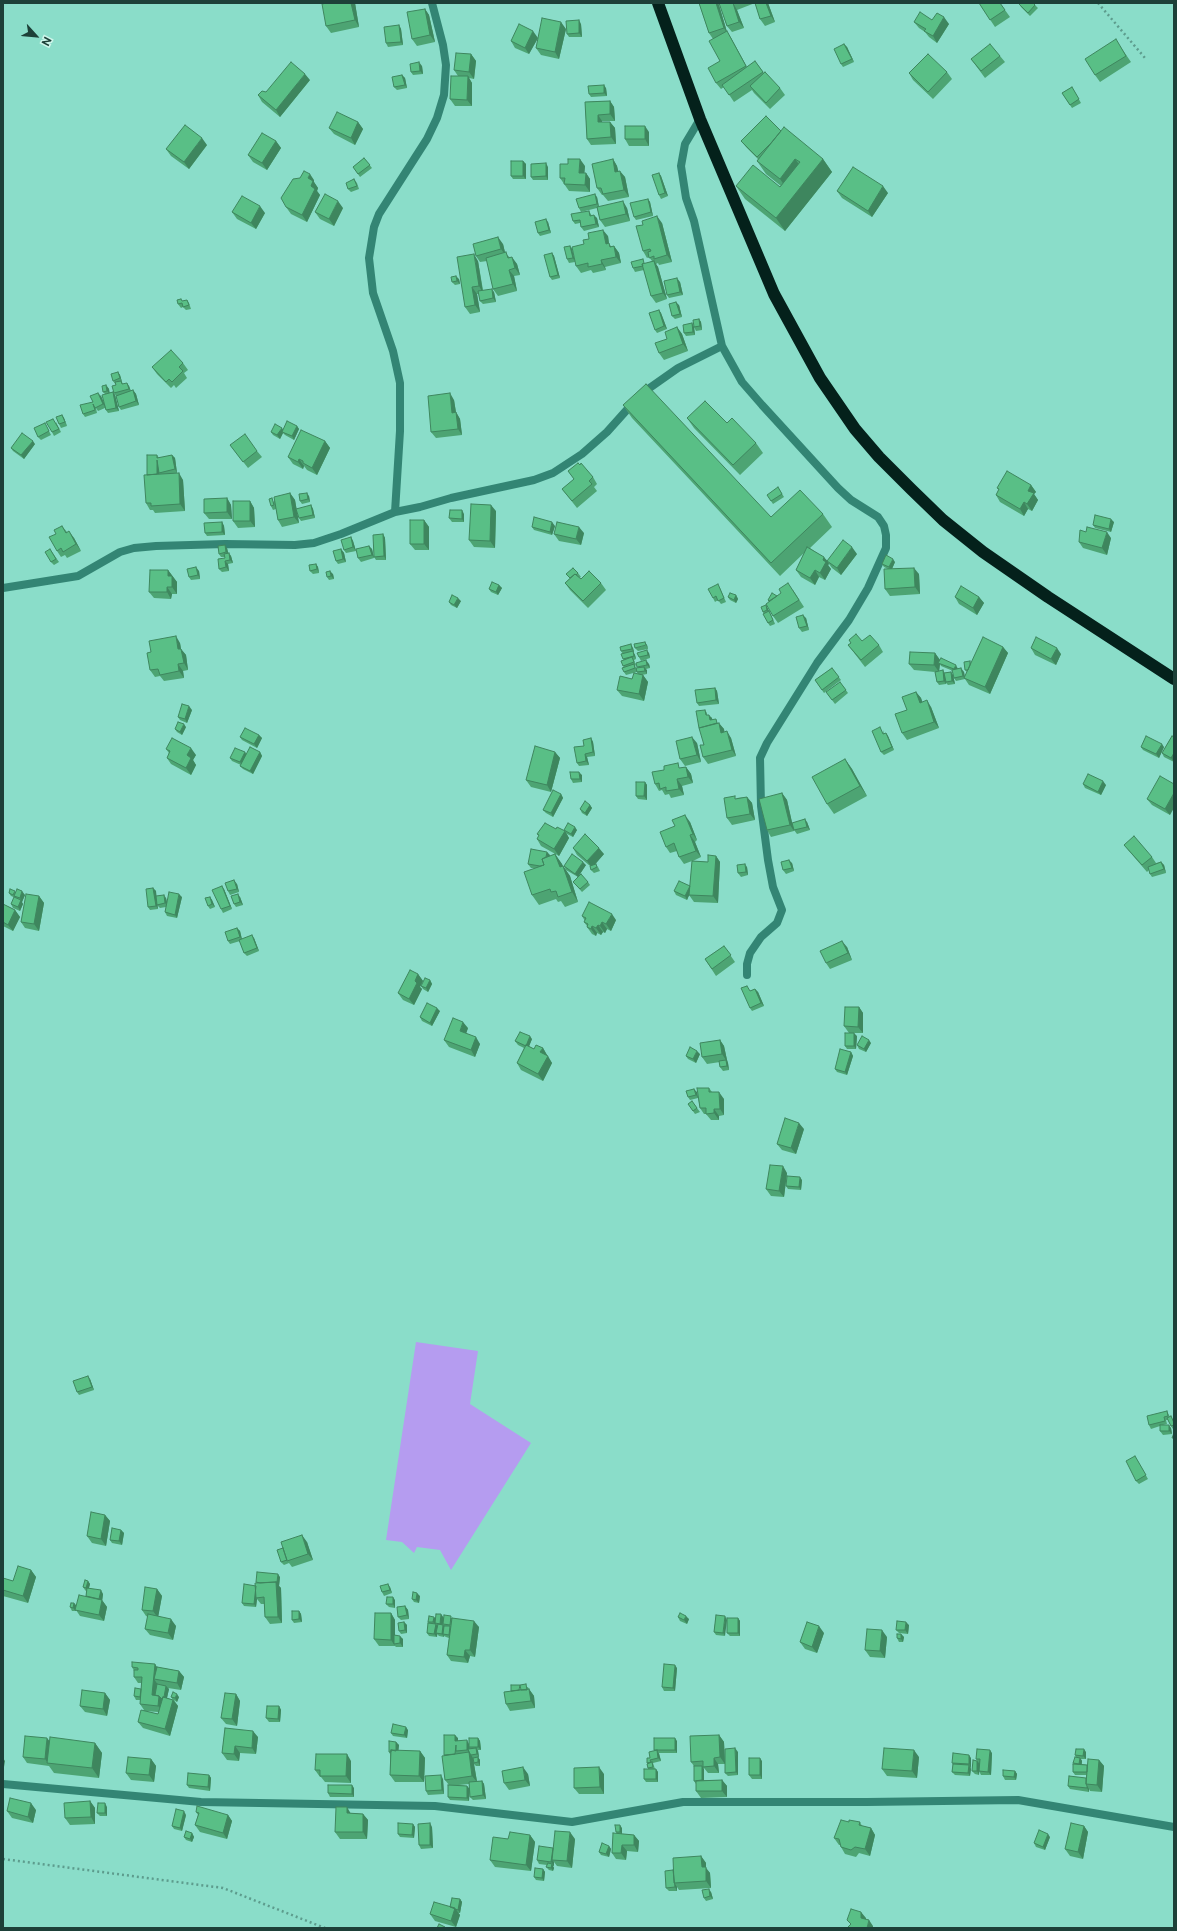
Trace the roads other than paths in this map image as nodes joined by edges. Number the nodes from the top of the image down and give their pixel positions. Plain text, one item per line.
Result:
1 (432, 3) edge
2 (658, 3) edge
3 (700, 119) junction
4 (722, 346) junction
5 (395, 512) junction
6 (3, 588) edge
7 (1174, 678) edge
8 (747, 975) dead end
9 (3, 1784) edge
10 (1174, 1828) edge

1 - 5 street
2 - 3 highway
3 - 4 street
3 - 7 highway
4 - 5 street
4 - 8 street
5 - 6 street
9 - 10 street

